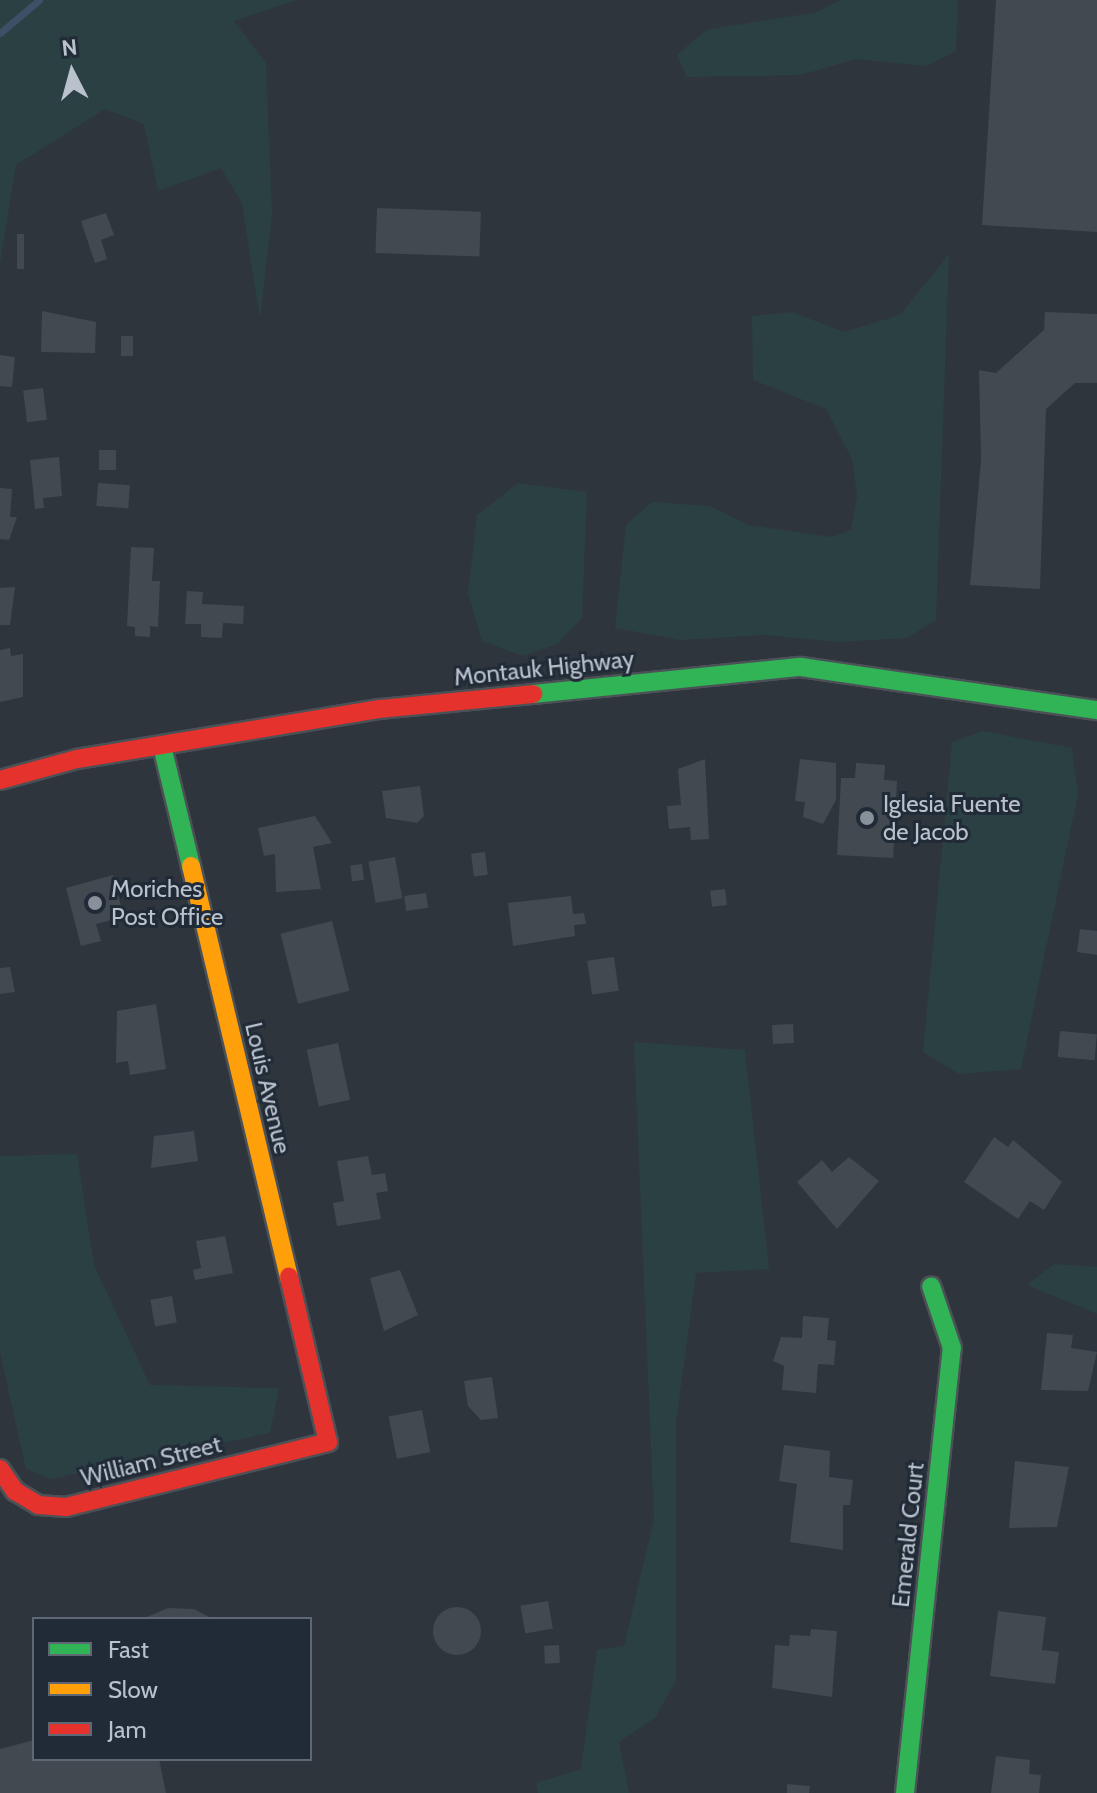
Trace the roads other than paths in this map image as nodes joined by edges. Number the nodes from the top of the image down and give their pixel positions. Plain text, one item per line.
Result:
1 (1097, 710) edge
2 (162, 746) junction
3 (0, 780) edge
4 (931, 1286) dead end
5 (328, 1442) joint
6 (0, 1469) edge
7 (905, 1793) edge

1 - 2 street, Montauk Highway
2 - 3 street, Montauk Highway
2 - 5 street, Louis Avenue
4 - 7 street, Emerald Court
5 - 6 street, William Street

